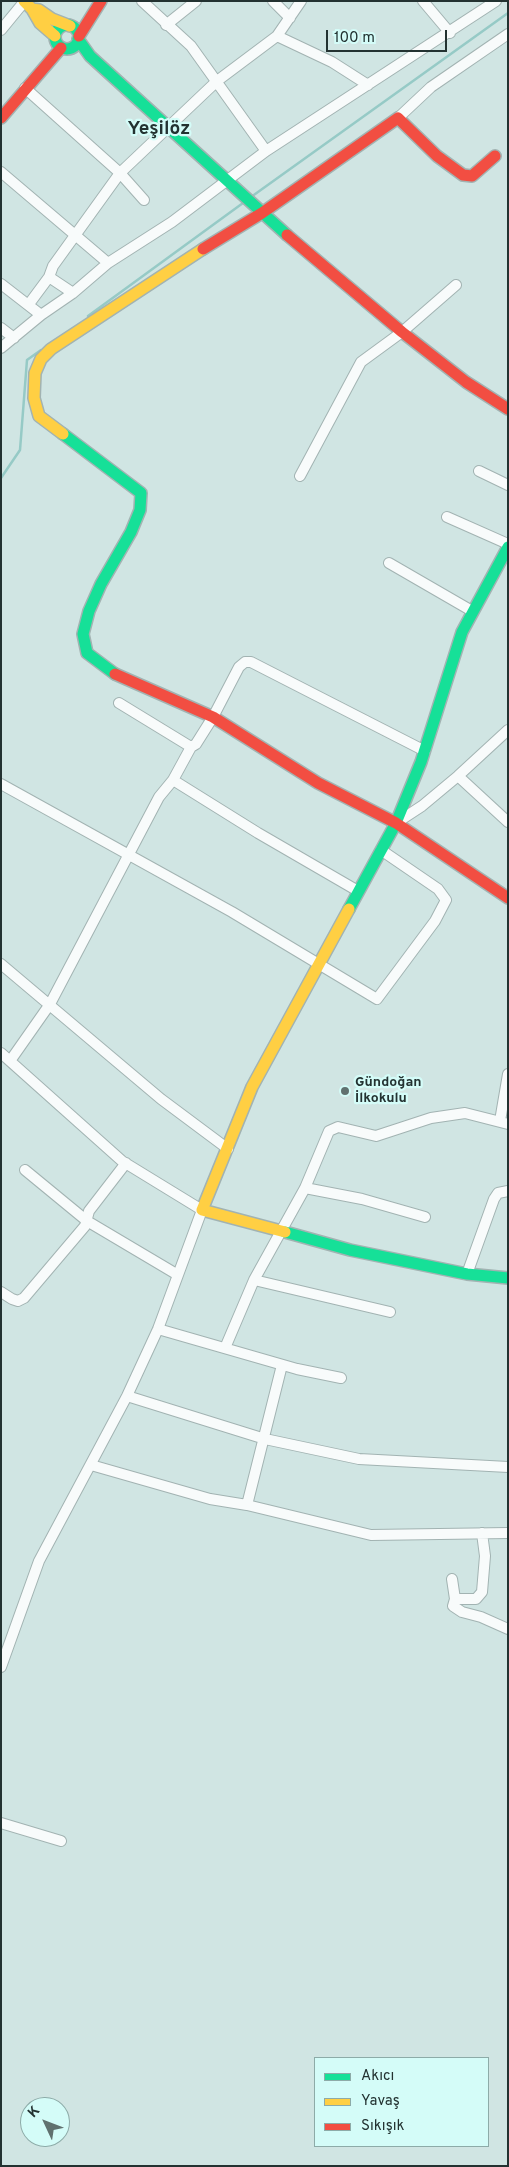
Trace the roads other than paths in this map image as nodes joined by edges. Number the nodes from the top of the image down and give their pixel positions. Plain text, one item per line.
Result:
1 (101, 1) edge
2 (142, 1) edge
3 (196, 1) edge
4 (273, 1) edge
5 (301, 1) edge
6 (423, 1) edge
7 (496, 1) edge
8 (27, 4) edge
9 (290, 18) junction
10 (166, 25) junction
11 (71, 26) junction
12 (1, 30) edge
13 (450, 33) junction
14 (508, 34) edge
15 (277, 36) junction
16 (78, 38) junction
17 (60, 43) junction
18 (101, 66) junction
19 (217, 81) junction
20 (368, 84) junction
21 (25, 88) junction
22 (1, 105) edge
23 (1, 118) edge
24 (398, 118) junction
25 (168, 126) junction
26 (266, 151) junction
27 (495, 156) dead end
28 (1, 172) edge
29 (120, 173) junction
30 (226, 180) junction
31 (144, 200) dead end
32 (260, 211) junction
33 (75, 234) junction
34 (108, 263) junction
35 (49, 277) junction
36 (1, 284) edge
37 (456, 285) dead end
38 (73, 293) junction
39 (29, 304) junction
40 (41, 315) junction
41 (1, 328) edge
42 (402, 332) junction
43 (14, 338) junction
44 (1, 348) edge
45 (508, 409) edge
46 (479, 471) dead end
47 (300, 476) dead end
48 (508, 485) edge
49 (447, 517) dead end
50 (508, 546) edge
51 (389, 563) dead end
52 (472, 611) junction
53 (119, 703) dead end
54 (213, 717) junction
55 (508, 730) edge
56 (192, 747) junction
57 (425, 751) junction
58 (458, 776) junction
59 (173, 780) junction
60 (1, 784) edge
61 (508, 822) edge
62 (396, 823) junction
63 (381, 850) junction
64 (129, 855) junction
65 (358, 891) junction
66 (508, 898) edge
67 (1, 964) edge
68 (318, 965) junction
69 (50, 1004) junction
70 (1, 1053) edge
71 (10, 1061) junction
72 (508, 1074) edge
73 (504, 1122) edge
74 (228, 1149) junction
75 (126, 1163) junction
76 (25, 1170) dead end
77 (305, 1188) junction
78 (508, 1190) edge
79 (202, 1210) junction
80 (425, 1217) dead end
81 (87, 1220) junction
82 (281, 1231) junction
83 (467, 1274) junction
84 (178, 1275) junction
85 (508, 1278) edge
86 (254, 1280) junction
87 (1, 1292) edge
88 (390, 1312) dead end
89 (158, 1329) junction
90 (225, 1348) junction
91 (282, 1365) junction
92 (341, 1378) dead end
93 (127, 1396) junction
94 (265, 1439) junction
95 (91, 1464) junction
96 (508, 1467) edge
97 (247, 1505) junction
98 (482, 1533) junction
99 (508, 1533) edge
100 (452, 1579) dead end
101 (455, 1599) junction
102 (508, 1630) edge
103 (1, 1667) edge
104 (1, 1823) edge
105 (61, 1841) dead end

1 - 11 street
1 - 16 street
2 - 10 street
3 - 10 street
4 - 9 street
5 - 9 street
6 - 13 street
7 - 13 street
8 - 11 street
8 - 12 street
8 - 17 street
9 - 15 street
10 - 19 street
11 - 16 street
11 - 17 street
13 - 20 street
14 - 24 street
15 - 19 street
15 - 20 street
16 - 17 street
16 - 18 street
17 - 18 street
17 - 21 street
17 - 22 street
18 - 25 street
19 - 25 street
19 - 26 street
20 - 26 street
21 - 23 street
21 - 29 street
24 - 27 street
24 - 32 street
25 - 29 street
25 - 30 street
26 - 30 street
28 - 33 street
29 - 31 street
29 - 33 street
30 - 32 street
30 - 34 street
32 - 42 street
32 - 54 street
33 - 34 street
33 - 35 street
34 - 38 street
35 - 38 street
35 - 39 street
36 - 39 street
37 - 42 street
38 - 40 street
39 - 40 street
40 - 43 street
41 - 43 street
42 - 45 street
42 - 47 street
43 - 44 street
46 - 48 street
49 - 50 street
50 - 52 street
51 - 52 street
52 - 57 street
53 - 56 street
54 - 56 street
54 - 57 street
54 - 62 street
55 - 58 street
56 - 59 street
57 - 62 street
58 - 61 street
58 - 62 street
59 - 64 street
59 - 65 street
60 - 64 street
62 - 63 street
62 - 66 street
63 - 65 street
63 - 68 street
64 - 68 street
64 - 69 street
65 - 68 street
67 - 69 street
68 - 74 street
69 - 71 street
69 - 74 street
70 - 71 street
71 - 75 street
72 - 73 street
73 - 77 street
74 - 79 street
75 - 79 street
75 - 81 street
76 - 81 street
77 - 80 street
77 - 82 street
78 - 83 street
79 - 82 street
79 - 84 street
81 - 84 street
81 - 87 street
82 - 83 street
82 - 86 street
83 - 85 street
84 - 89 street
86 - 88 street
86 - 90 street
89 - 90 street
89 - 93 street
90 - 91 street
91 - 92 street
91 - 94 street
93 - 94 street
93 - 95 street
94 - 96 street
94 - 97 street
95 - 97 street
95 - 103 street
97 - 98 street
98 - 99 street
98 - 101 street
100 - 101 street
101 - 102 street
104 - 105 street

